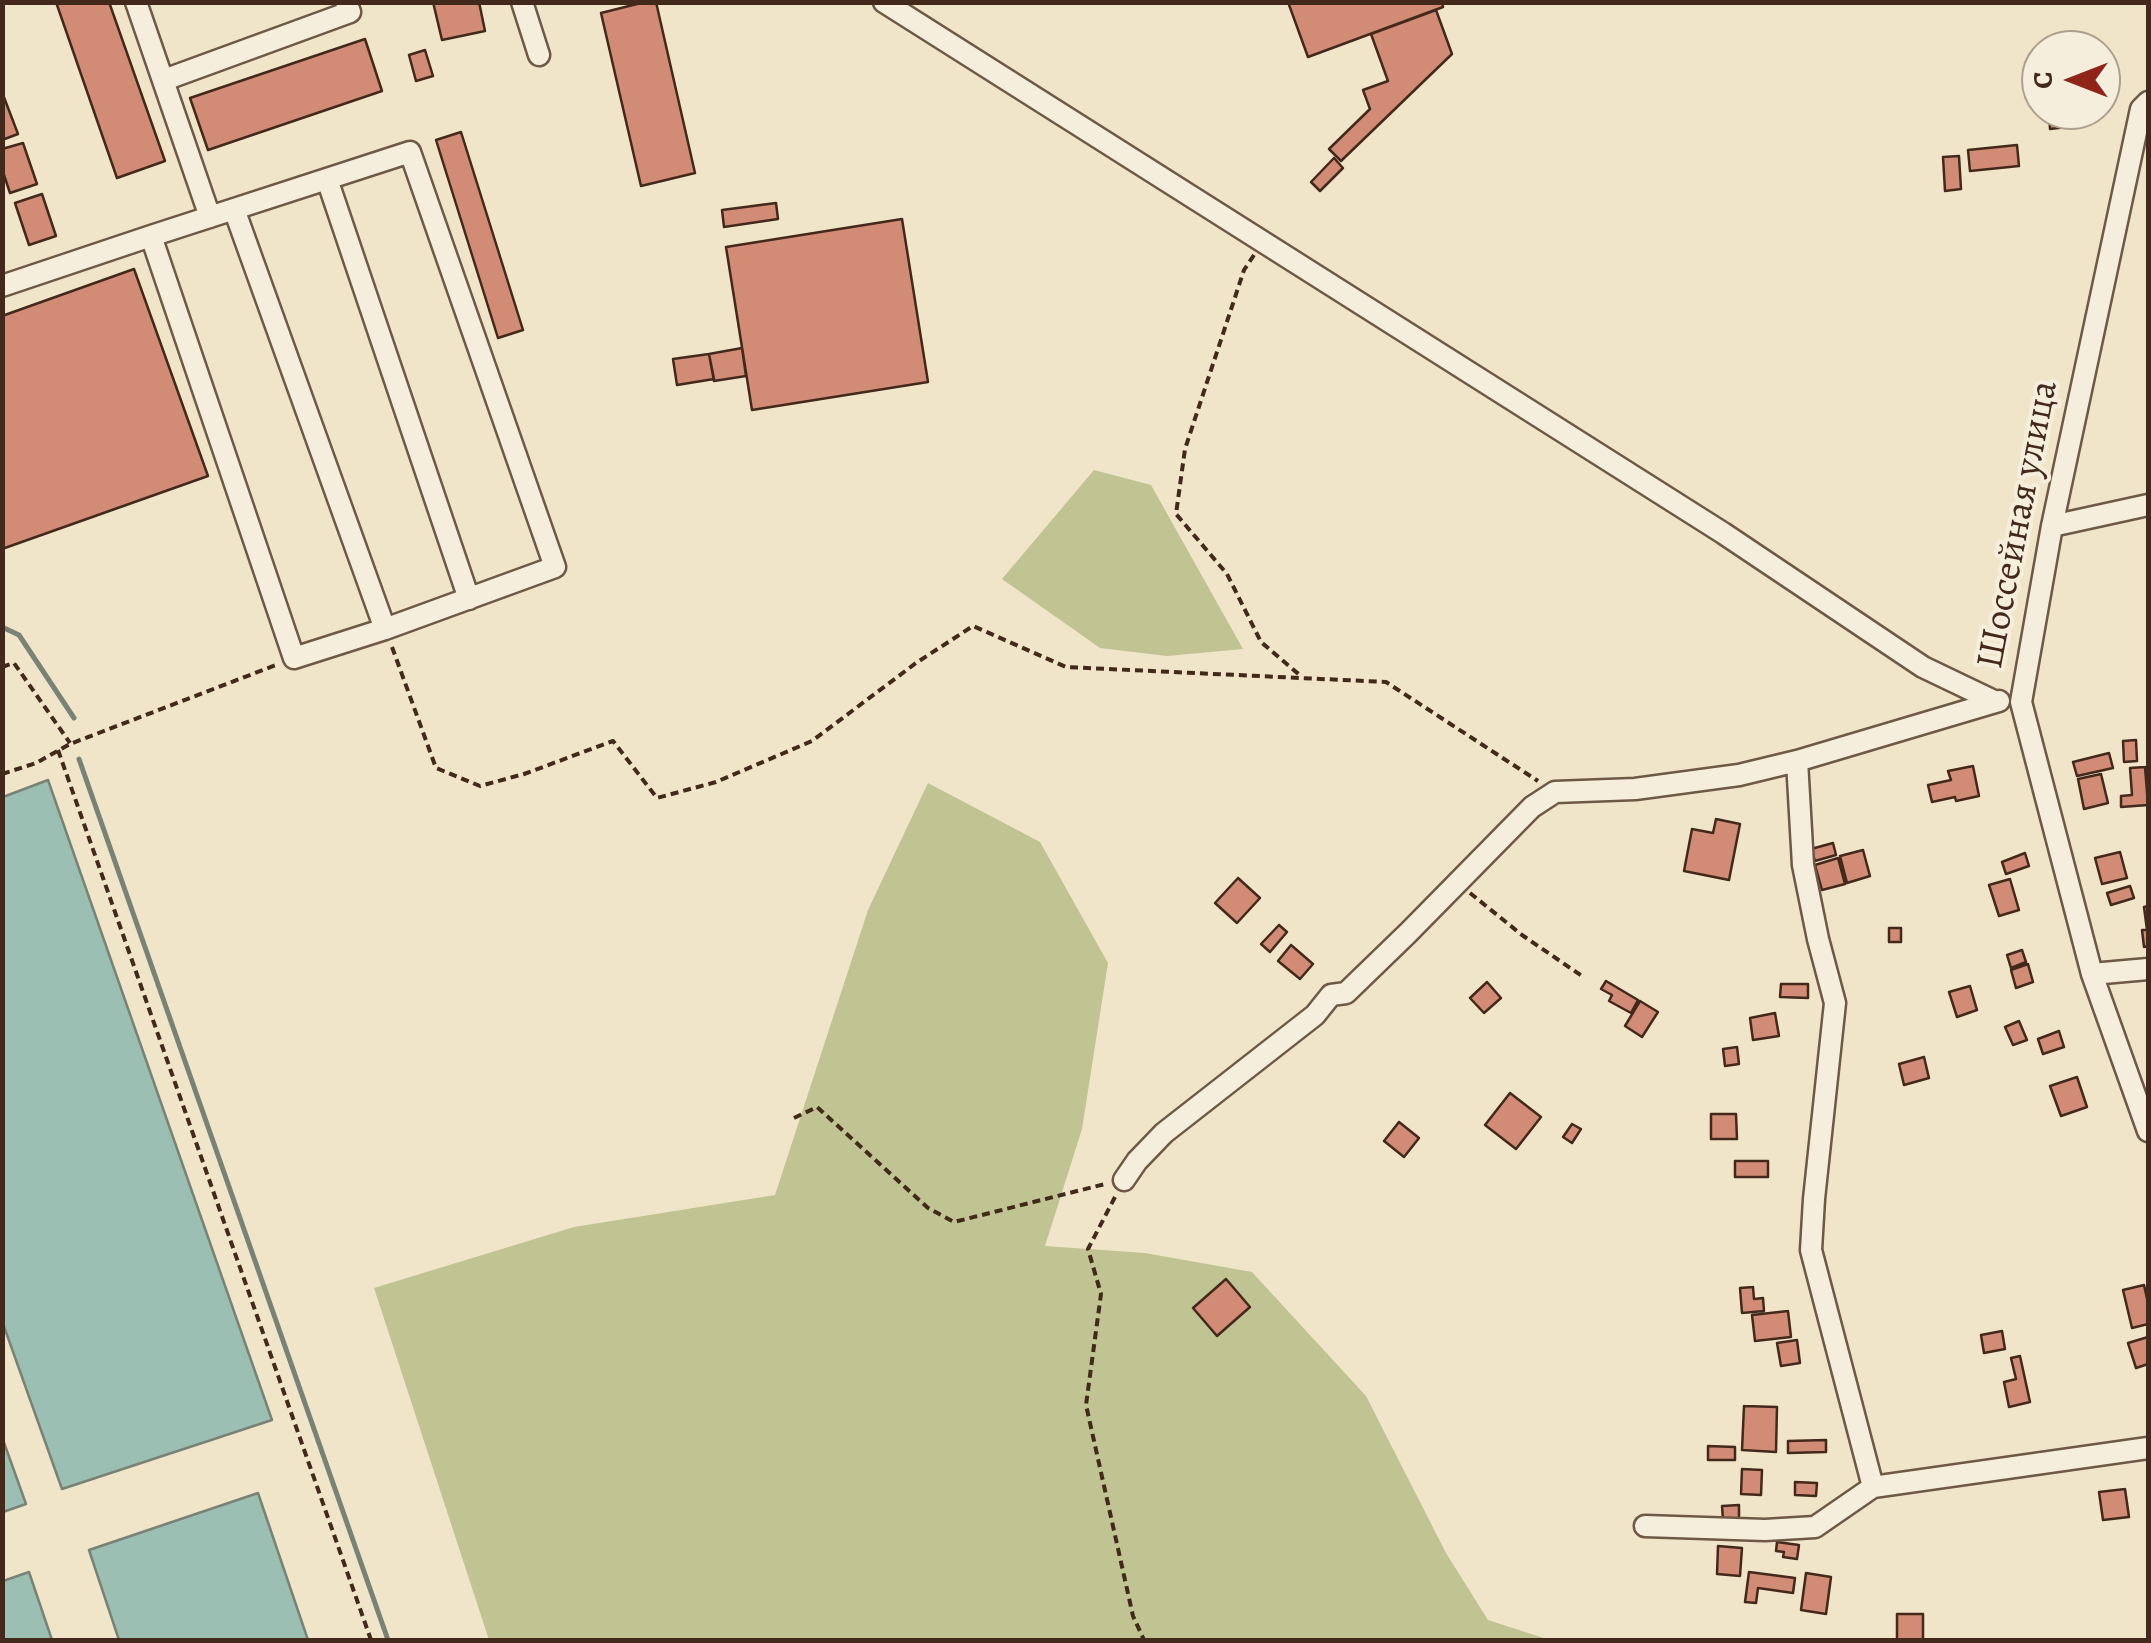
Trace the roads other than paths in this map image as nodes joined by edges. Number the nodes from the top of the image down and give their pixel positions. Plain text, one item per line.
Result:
1 (136, 2) edge
2 (346, 2) edge
3 (522, 2) edge
4 (884, 2) edge
5 (539, 56) dead end
6 (164, 80) junction
7 (2148, 102) edge
8 (327, 180) junction
9 (234, 209) junction
10 (210, 217) junction
11 (151, 236) junction
12 (2, 286) edge
13 (2148, 504) edge
14 (2052, 526) junction
15 (469, 599) junction
16 (385, 629) junction
17 (1994, 701) junction
18 (2021, 702) junction
19 (1797, 761) junction
20 (2148, 968) edge
21 (2092, 974) junction
22 (2148, 1131) edge
23 (1124, 1180) road end
24 (2148, 1448) edge
25 (1873, 1487) junction
26 (1645, 1526) dead end

1 - 6 street
2 - 6 street
3 - 5 street
4 - 17 street
6 - 10 street
7 - 14 street, Шоссейная улица
8 - 9 street
8 - 15 street
8 - 15 street
9 - 10 street
9 - 16 street
10 - 11 street
11 - 12 street
11 - 16 street
13 - 14 street
14 - 18 street, Шоссейная улица
15 - 16 street
17 - 18 street
17 - 19 street
18 - 21 street, Шоссейная улица
19 - 23 street
19 - 25 street
20 - 21 street
21 - 22 street, Шоссейная улица
24 - 25 street
25 - 26 street

